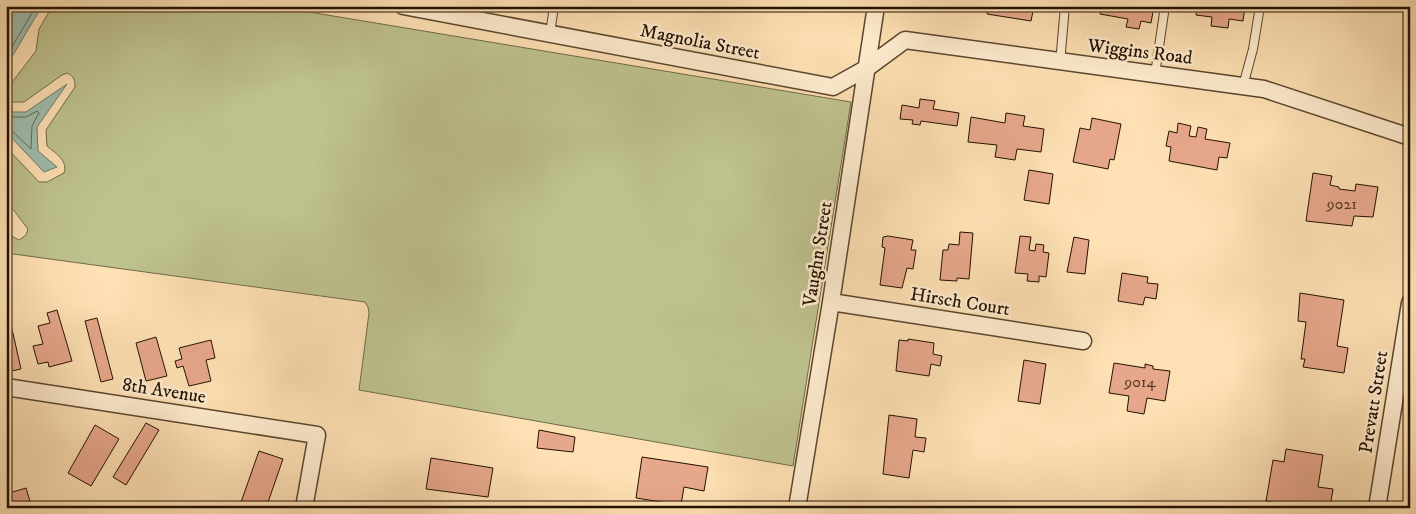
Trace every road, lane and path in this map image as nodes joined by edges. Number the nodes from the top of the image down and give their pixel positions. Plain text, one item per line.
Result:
1 (403, 6) edge
2 (554, 6) edge
3 (876, 6) edge
4 (1065, 6) edge
5 (1165, 6) edge
6 (1260, 6) edge
7 (550, 34) junction
8 (1060, 62) junction
9 (867, 68) junction
10 (1155, 74) junction
11 (1244, 86) junction
12 (1410, 137) edge
13 (831, 302) junction
14 (1410, 303) edge
15 (1083, 341) dead end
16 (6, 387) edge
17 (304, 508) edge
18 (797, 508) edge
19 (1378, 508) edge

1 - 7 street, Magnolia Street
2 - 7 lane
3 - 9 street, Vaughn Street
4 - 8 lane
5 - 10 lane
6 - 11 lane
7 - 9 street, Magnolia Street
8 - 9 street, Wiggins Road
8 - 10 street, Wiggins Road
9 - 13 street, Vaughn Street
10 - 11 street, Wiggins Road
11 - 12 street, Wiggins Road
13 - 15 street, Hirsch Court
13 - 18 street, Vaughn Street
14 - 19 street, Prevatt Street
16 - 17 street, 8th Avenue

